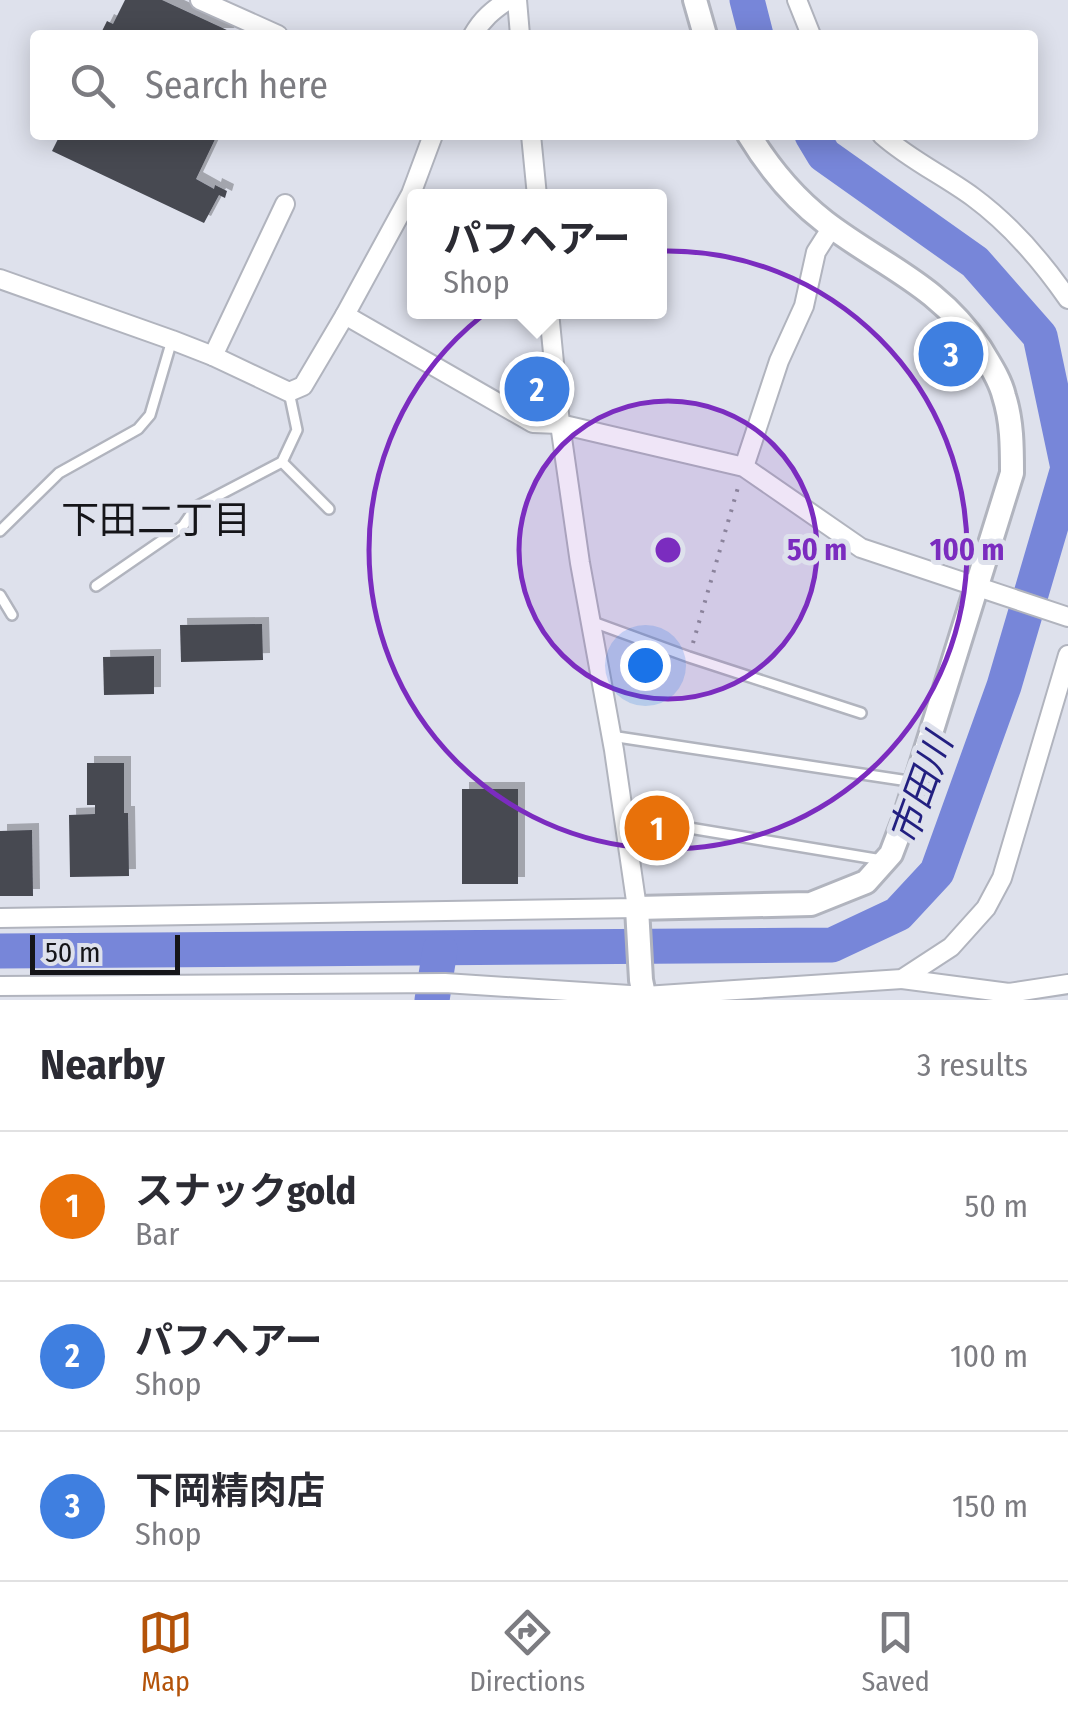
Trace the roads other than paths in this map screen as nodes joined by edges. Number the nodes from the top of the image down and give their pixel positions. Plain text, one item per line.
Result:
1 (200, 0) edge
2 (508, 0) edge
3 (517, 0) edge
4 (695, 0) edge
5 (797, 0) edge
6 (267, 30) edge
7 (477, 30) edge
8 (520, 30) edge
9 (703, 30) edge
10 (809, 30) edge
11 (431, 140) edge
12 (532, 140) edge
13 (752, 140) edge
14 (888, 140) edge
15 (413, 189) edge
16 (537, 189) edge
17 (407, 201) edge
18 (285, 204) dead end
19 (832, 227) junction
20 (0, 279) edge
21 (1068, 299) edge
22 (345, 315) junction
23 (550, 319) edge
24 (172, 340) junction
25 (213, 356) junction
26 (289, 392) junction
27 (560, 424) junction
28 (282, 462) junction
29 (744, 467) junction
30 (329, 509) dead end
31 (0, 531) edge
32 (96, 586) dead end
33 (976, 588) junction
34 (0, 595) edge
35 (12, 615) dead end
36 (1068, 617) edge
37 (590, 621) junction
38 (1068, 655) edge
39 (861, 714) dead end
40 (611, 736) junction
41 (916, 782) junction
42 (623, 817) junction
43 (885, 861) junction
44 (636, 908) junction
45 (0, 918) edge
46 (902, 979) junction
47 (1068, 984) edge
48 (0, 986) edge
49 (157, 992) edge
50 (280, 992) edge
51 (644, 992) edge
52 (32, 993) edge

1 - 6 street
2 - 7 street
3 - 8 street
4 - 9 street
5 - 10 street
11 - 15 street
12 - 16 street
13 - 19 street
14 - 21 street
17 - 22 street
18 - 25 street
19 - 29 street
19 - 33 street
20 - 24 street
22 - 26 street
22 - 27 street
23 - 27 street
24 - 25 street
24 - 31 lane
25 - 26 street
26 - 28 lane
27 - 29 street
27 - 37 street
28 - 30 lane
28 - 32 lane
29 - 33 street
33 - 36 street
33 - 41 street
34 - 35 lane
37 - 39 lane
37 - 40 street
38 - 46 street
40 - 41 lane
40 - 42 street
41 - 43 street
42 - 43 lane
42 - 44 street
43 - 44 street
44 - 45 street
44 - 51 street
46 - 47 street
46 - 51 street
48 - 52 street
49 - 50 street
49 - 52 street
50 - 51 street

